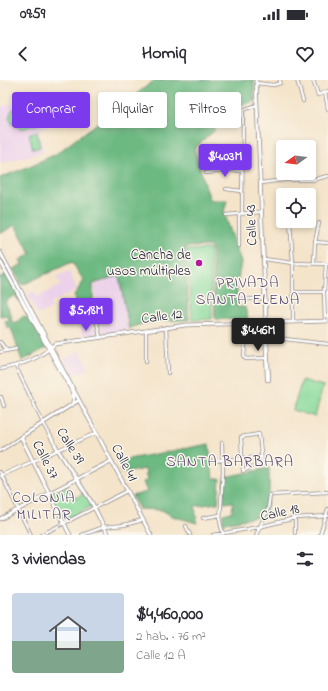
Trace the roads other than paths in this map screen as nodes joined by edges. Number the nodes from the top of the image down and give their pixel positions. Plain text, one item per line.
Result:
1 (296, 80) edge
2 (313, 80) edge
3 (256, 81) edge
4 (280, 81) edge
5 (326, 91) edge
6 (303, 101) dead end
7 (257, 105) junction
8 (328, 109) edge
9 (242, 170) junction
10 (206, 173) dead end
11 (328, 176) edge
12 (261, 183) junction
13 (226, 189) dead end
14 (242, 191) junction
15 (262, 212) junction
16 (241, 214) junction
17 (226, 215) dead end
18 (319, 223) dead end
19 (290, 228) edge
20 (315, 242) junction
21 (328, 243) edge
22 (239, 246) dead end
23 (0, 252) edge
24 (264, 259) junction
25 (0, 260) edge
26 (293, 263) junction
27 (314, 263) junction
28 (327, 264) edge
29 (326, 290) edge
30 (293, 292) junction
31 (238, 299) dead end
32 (266, 299) junction
33 (94, 308) dead end
34 (33, 312) junction
35 (29, 313) junction
36 (327, 321) edge
37 (293, 322) junction
38 (266, 323) junction
39 (166, 327) junction
40 (146, 330) junction
41 (100, 337) junction
42 (266, 337) junction
43 (0, 342) edge
44 (328, 344) edge
45 (245, 345) dead end
46 (50, 348) junction
47 (16, 349) dead end
48 (6, 351) junction
49 (0, 352) edge
50 (267, 358) junction
51 (146, 360) dead end
52 (16, 367) junction
53 (0, 369) edge
54 (168, 373) dead end
55 (0, 397) edge
56 (79, 400) junction
57 (4, 406) dead end
58 (70, 406) junction
59 (84, 410) junction
60 (43, 424) junction
61 (96, 433) junction
62 (21, 437) junction
63 (222, 443) dead end
64 (58, 450) junction
65 (0, 451) edge
66 (262, 457) junction
67 (242, 459) junction
68 (223, 460) junction
69 (111, 461) junction
70 (212, 461) dead end
71 (33, 462) junction
72 (0, 472) edge
73 (1, 476) edge
74 (77, 479) junction
75 (127, 492) junction
76 (328, 492) edge
77 (49, 493) junction
78 (328, 508) edge
79 (19, 509) junction
80 (95, 509) junction
81 (220, 515) junction
82 (327, 516) edge
83 (203, 518) dead end
84 (295, 518) junction
85 (0, 519) edge
86 (143, 520) junction
87 (65, 524) junction
88 (186, 526) dead end
89 (104, 527) junction
90 (259, 528) junction
91 (295, 533) dead end
92 (223, 534) junction
93 (31, 535) edge
94 (41, 535) edge
95 (70, 535) edge
96 (82, 535) edge
97 (108, 535) edge
98 (151, 535) edge
99 (190, 535) edge
100 (213, 535) edge
101 (256, 535) edge
102 (320, 535) edge

1 - 6 street
2 - 5 street
3 - 4 street
3 - 7 main road, Calle 43
5 - 8 street
7 - 9 street
7 - 12 main road, Calle 43
9 - 10 street
9 - 14 street
11 - 12 street
12 - 15 main road, Calle 43
13 - 14 street
14 - 16 street
15 - 16 street
15 - 24 main road, Calle 43
16 - 17 street
16 - 22 street
18 - 20 street
19 - 26 street
20 - 21 street
20 - 27 street
23 - 34 main road
24 - 26 street
24 - 32 main road, Calle 43
25 - 35 main road
26 - 27 street
26 - 30 street
27 - 28 street
28 - 29 street
29 - 30 street
29 - 36 street
30 - 37 street
31 - 32 street
32 - 38 main road, Calle 43
33 - 41 street
34 - 35 main road
34 - 46 main road
35 - 46 main road
36 - 37 main road, Calle 12
37 - 38 main road, Calle 12
38 - 39 main road, Calle 12
38 - 42 street
39 - 40 main road, Calle 12
39 - 54 street
40 - 41 main road, Calle 12
40 - 51 street
41 - 46 main road, Calle 12
42 - 44 street
42 - 50 street
43 - 48 street
45 - 50 street
46 - 52 street
46 - 56 main road, Calle 41
46 - 58 main road
47 - 48 street
48 - 49 street
50 - 50 street
52 - 53 street
52 - 60 street, Calle 39
55 - 57 street
56 - 58 main road
56 - 59 main road, Calle 41
58 - 59 main road
58 - 60 main road
59 - 61 main road, Calle 41
60 - 62 main road
60 - 64 main road, Calle 39
61 - 64 street
61 - 69 main road, Calle 41
62 - 65 street
62 - 71 main road, Calle 37
63 - 68 street
64 - 71 street
64 - 74 main road, Calle 39
66 - 67 street
66 - 67 street
66 - 67 street
67 - 68 street
68 - 70 street
68 - 81 street
69 - 74 main road
69 - 75 main road, Calle 41
71 - 73 street
71 - 77 main road, Calle 37
72 - 73 street
73 - 79 street
74 - 77 main road
74 - 80 main road, Calle 39
75 - 80 street
75 - 86 main road, Calle 41
76 - 90 street
77 - 79 main road
77 - 87 main road, Calle 37
78 - 82 street
79 - 85 main road
79 - 93 street
80 - 87 street
80 - 89 main road, Calle 39
81 - 83 street
81 - 92 street
82 - 84 street, Calle 18
82 - 102 street
84 - 90 street, Calle 18
84 - 91 street
86 - 89 street
86 - 98 main road, Calle 41
87 - 94 street
87 - 95 main road, Calle 37
88 - 99 street
89 - 96 street
89 - 97 main road, Calle 39
90 - 92 street, Calle 18
90 - 101 street
92 - 100 street, Calle 18

